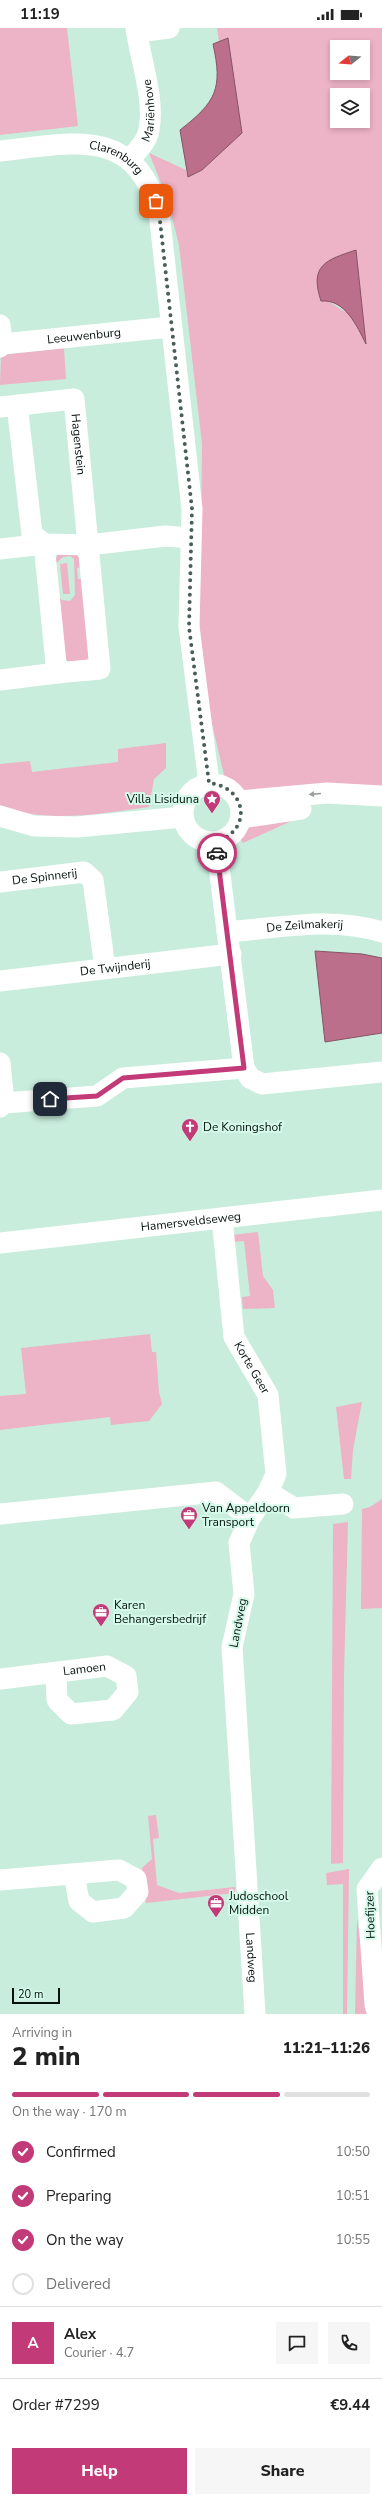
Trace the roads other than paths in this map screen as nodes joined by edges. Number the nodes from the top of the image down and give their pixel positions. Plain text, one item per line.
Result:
1 (168, 28) edge
2 (137, 30) edge
3 (0, 151) edge
4 (129, 160) junction
5 (170, 327) junction
6 (1, 339) edge
7 (8, 406) edge
8 (191, 538) junction
9 (44, 544) junction
10 (89, 545) junction
11 (0, 549) edge
12 (58, 673) junction
13 (0, 680) edge
14 (209, 783) junction
15 (382, 796) edge
16 (382, 808) edge
17 (240, 809) junction
18 (0, 816) edge
19 (182, 817) junction
20 (216, 842) junction
21 (0, 882) edge
22 (227, 932) junction
23 (382, 932) edge
24 (231, 954) junction
25 (105, 968) junction
26 (0, 981) edge
27 (0, 1063) edge
28 (244, 1068) junction
29 (382, 1072) edge
30 (2, 1105) edge
31 (382, 1200) edge
32 (222, 1218) junction
33 (0, 1243) edge
34 (268, 1492) junction
35 (344, 1504) dead end
36 (0, 1514) edge
37 (250, 1518) junction
38 (56, 1672) dead end
39 (0, 1679) edge
40 (382, 1868) edge
41 (74, 1874) dead end
42 (0, 1880) edge
43 (255, 2014) edge
44 (378, 2014) edge

1 - 2 street, Mariënhove
2 - 4 street, Mariënhove
3 - 4 street, Clarenburg
4 - 5 street, Clarenburg
5 - 6 street, Leeuwenburg
5 - 8 street, Clarenburg
7 - 9 street, Hagenstein
7 - 10 street, Hagenstein
8 - 10 street
8 - 14 street, Clarenburg
9 - 10 street
9 - 11 street
9 - 12 street
10 - 12 street, Hagenstein
12 - 13 street, Hagenstein
14 - 17 street
14 - 19 street
15 -> 17 street
16 - 17 street
17 - 20 street
18 - 19 street
19 - 20 street
20 - 22 street
21 - 25 street, De Spinnerij
22 - 23 street, De Zeilmakerij
22 - 24 street
24 - 25 street, De Twijnderij
24 - 28 street
25 - 26 street, De Twijnderij
27 - 30 street
28 - 29 street
28 - 30 street
31 - 32 street, Hamersveldseweg
32 - 33 street, Hamersveldseweg
32 - 34 street, Korte Geer
34 - 35 street
34 - 37 street, Korte Geer
36 - 37 street
37 - 43 street, Landweg
38 - 39 street, Lamoen
40 - 44 street, Hoefijzer
41 - 42 street

